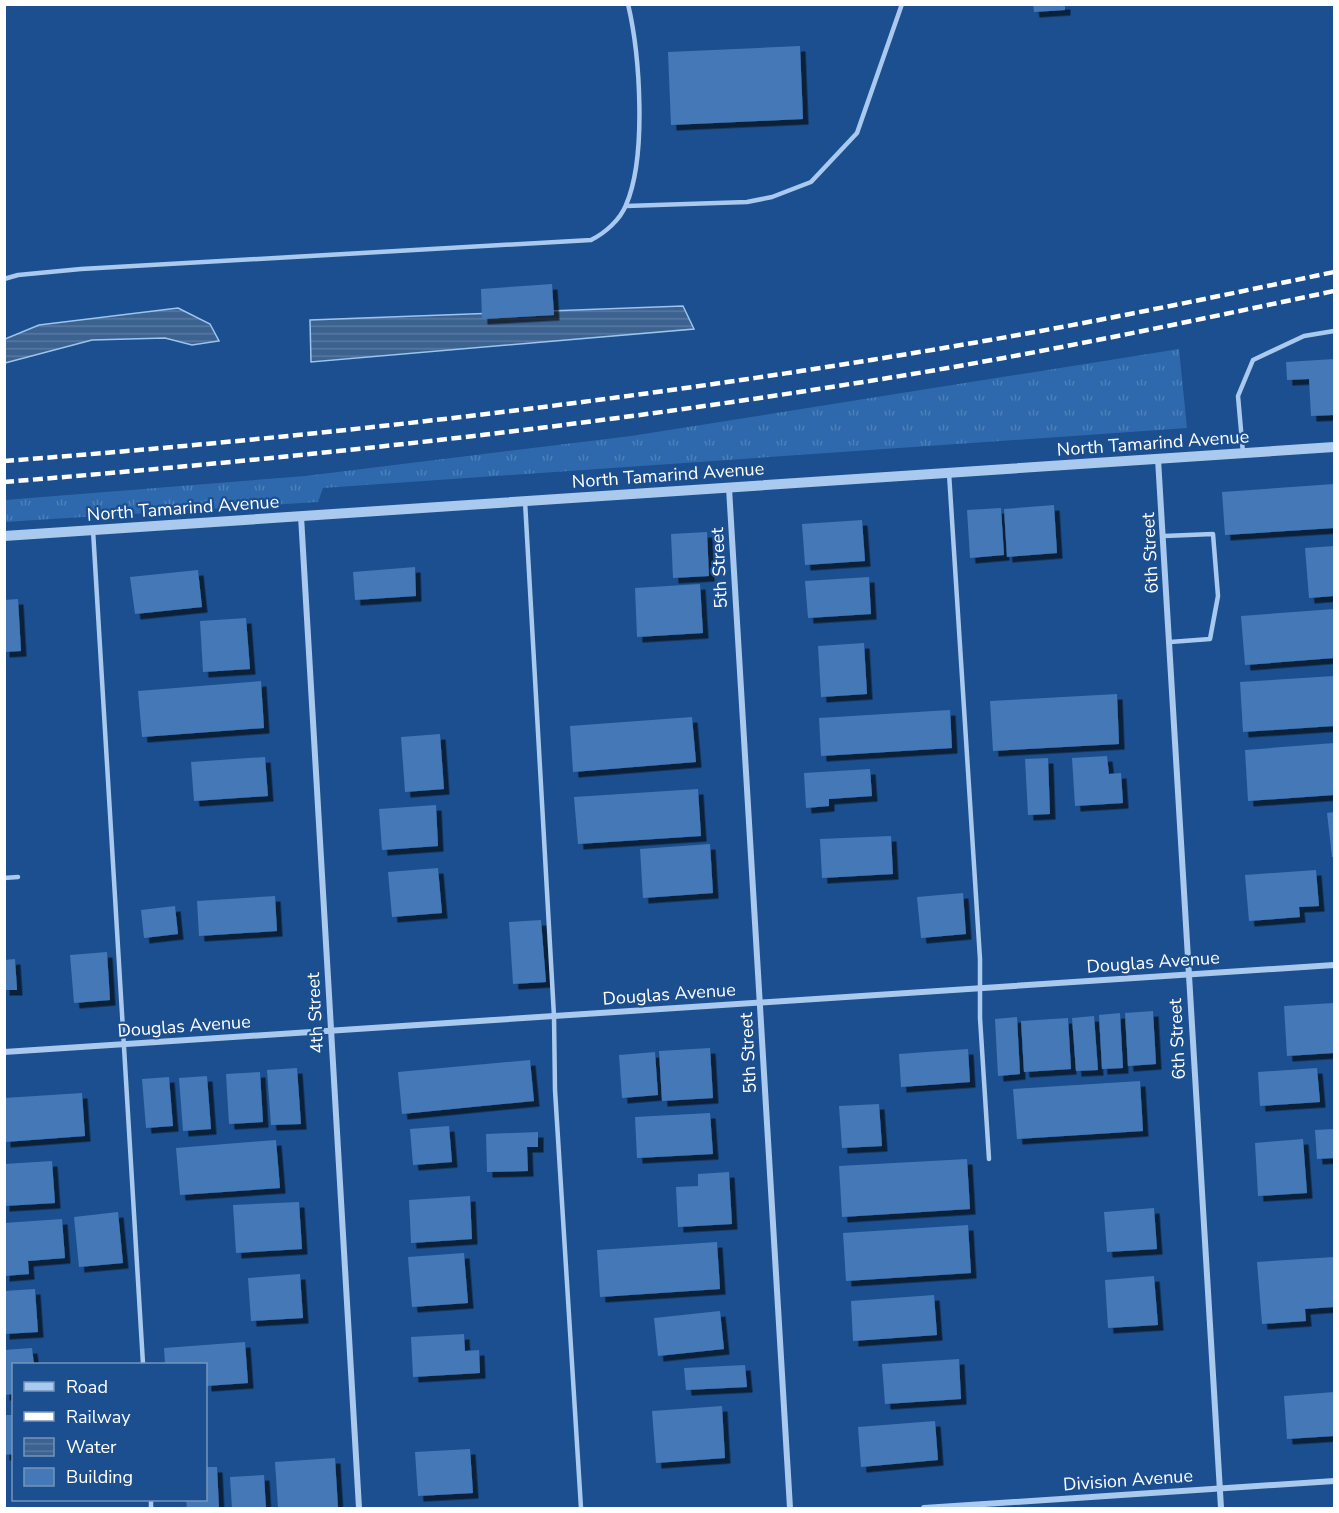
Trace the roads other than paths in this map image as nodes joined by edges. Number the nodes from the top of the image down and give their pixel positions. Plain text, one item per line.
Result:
1 (628, 4) edge
2 (902, 4) edge
3 (626, 206) junction
4 (4, 279) edge
5 (1335, 331) edge
6 (1335, 447) edge
7 (1243, 454) junction
8 (1158, 459) junction
9 (949, 473) junction
10 (729, 488) junction
11 (525, 501) junction
12 (301, 516) junction
13 (93, 530) junction
14 (4, 536) edge
15 (1164, 536) junction
16 (1170, 642) junction
17 (4, 878) edge
18 (18, 878) dead end
19 (1335, 964) edge
20 (1189, 974) junction
21 (980, 988) junction
22 (760, 1003) junction
23 (554, 1016) junction
24 (331, 1031) junction
25 (123, 1045) junction
26 (4, 1052) edge
27 (989, 1159) dead end
28 (143, 1363) edge
29 (1335, 1480) edge
30 (1220, 1489) junction
31 (359, 1509) edge
32 (581, 1509) edge
33 (790, 1509) edge
34 (924, 1509) edge
35 (1221, 1509) edge

1 - 3 lane
2 - 3 lane
3 - 4 lane
5 - 7 lane
6 - 7 street, North Tamarind Avenue
7 - 8 street, North Tamarind Avenue
8 - 9 street, North Tamarind Avenue
8 - 15 street, 6th Street
9 - 10 street, North Tamarind Avenue
9 - 21 lane
10 - 11 street, North Tamarind Avenue
10 - 22 street, 5th Street
11 - 12 street, North Tamarind Avenue
11 - 23 lane
12 - 13 street, North Tamarind Avenue
12 - 24 street, 4th Street
13 - 14 street, North Tamarind Avenue
13 - 25 lane
15 - 16 street, 6th Street
15 - 16 lane
16 - 20 street, 6th Street
17 - 18 lane
19 - 20 street, Douglas Avenue
20 - 21 street, Douglas Avenue
20 - 30 street, 6th Street
21 - 22 street, Douglas Avenue
21 - 27 lane
22 - 23 street, Douglas Avenue
22 - 33 street, 5th Street
23 - 24 street, Douglas Avenue
23 - 32 lane
24 - 25 street, Douglas Avenue
24 - 31 street, 4th Street
25 - 26 street, Douglas Avenue
25 - 28 lane
29 - 30 street, Division Avenue
30 - 34 street, Division Avenue
30 - 35 street, 6th Street

